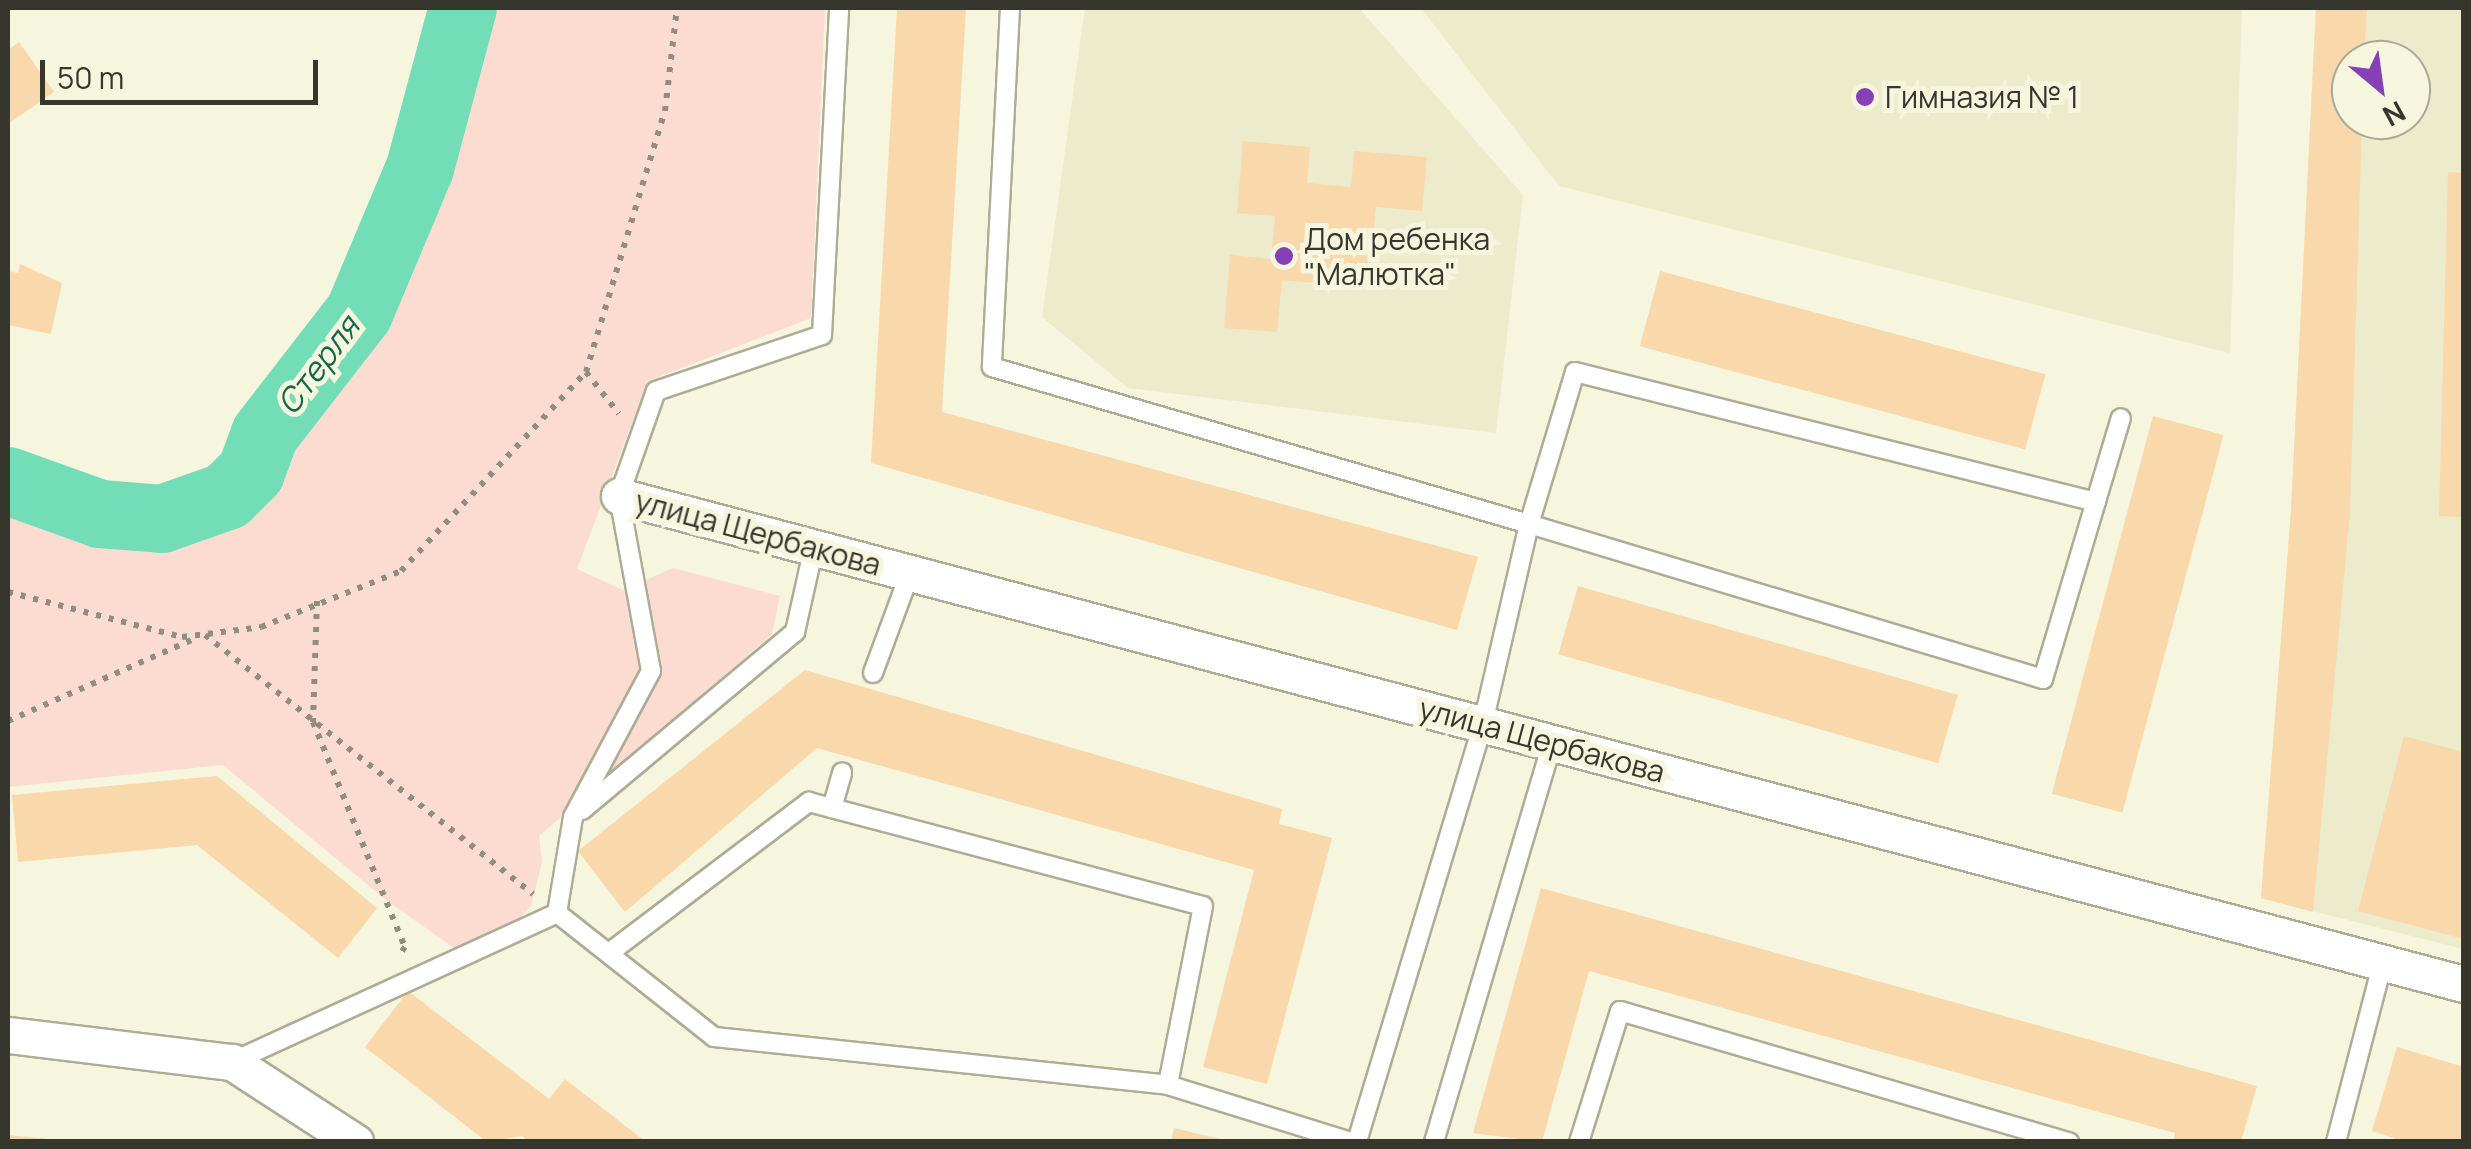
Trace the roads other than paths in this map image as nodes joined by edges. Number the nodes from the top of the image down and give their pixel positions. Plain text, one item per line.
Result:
1 (838, 8) edge
2 (1010, 8) edge
3 (2121, 418) dead end
4 (620, 496) junction
5 (2096, 502) junction
6 (1529, 524) junction
7 (814, 547) junction
8 (910, 573) junction
9 (873, 673) dead end
10 (1483, 724) junction
11 (1552, 742) junction
12 (842, 772) dead end
13 (832, 808) junction
14 (573, 817) junction
15 (557, 913) junction
16 (608, 953) junction
17 (2383, 962) junction
18 (2464, 984) edge
19 (8, 1035) edge
20 (232, 1062) junction
21 (1168, 1085) junction
22 (355, 1142) edge
23 (1354, 1142) edge
24 (1434, 1142) edge
25 (1580, 1142) edge
26 (2069, 1142) edge
27 (2336, 1142) edge

1 - 4 lane
2 - 6 lane
3 - 5 lane
4 - 7 street, улица Щербакова
4 - 14 lane
5 - 6 lane
5 - 6 lane
6 - 10 lane
7 - 8 street, улица Щербакова
7 - 14 lane
8 - 9 lane
8 - 10 street, улица Щербакова
10 - 11 street, улица Щербакова
10 - 23 lane
11 - 17 street, улица Щербакова
11 - 24 lane
12 - 13 lane
13 - 16 lane
13 - 21 lane
14 - 15 lane
15 - 16 lane
15 - 20 lane
16 - 21 lane
17 - 18 street, улица Щербакова
17 - 27 lane
19 - 20 street
20 - 22 street
21 - 23 lane
25 - 26 lane

